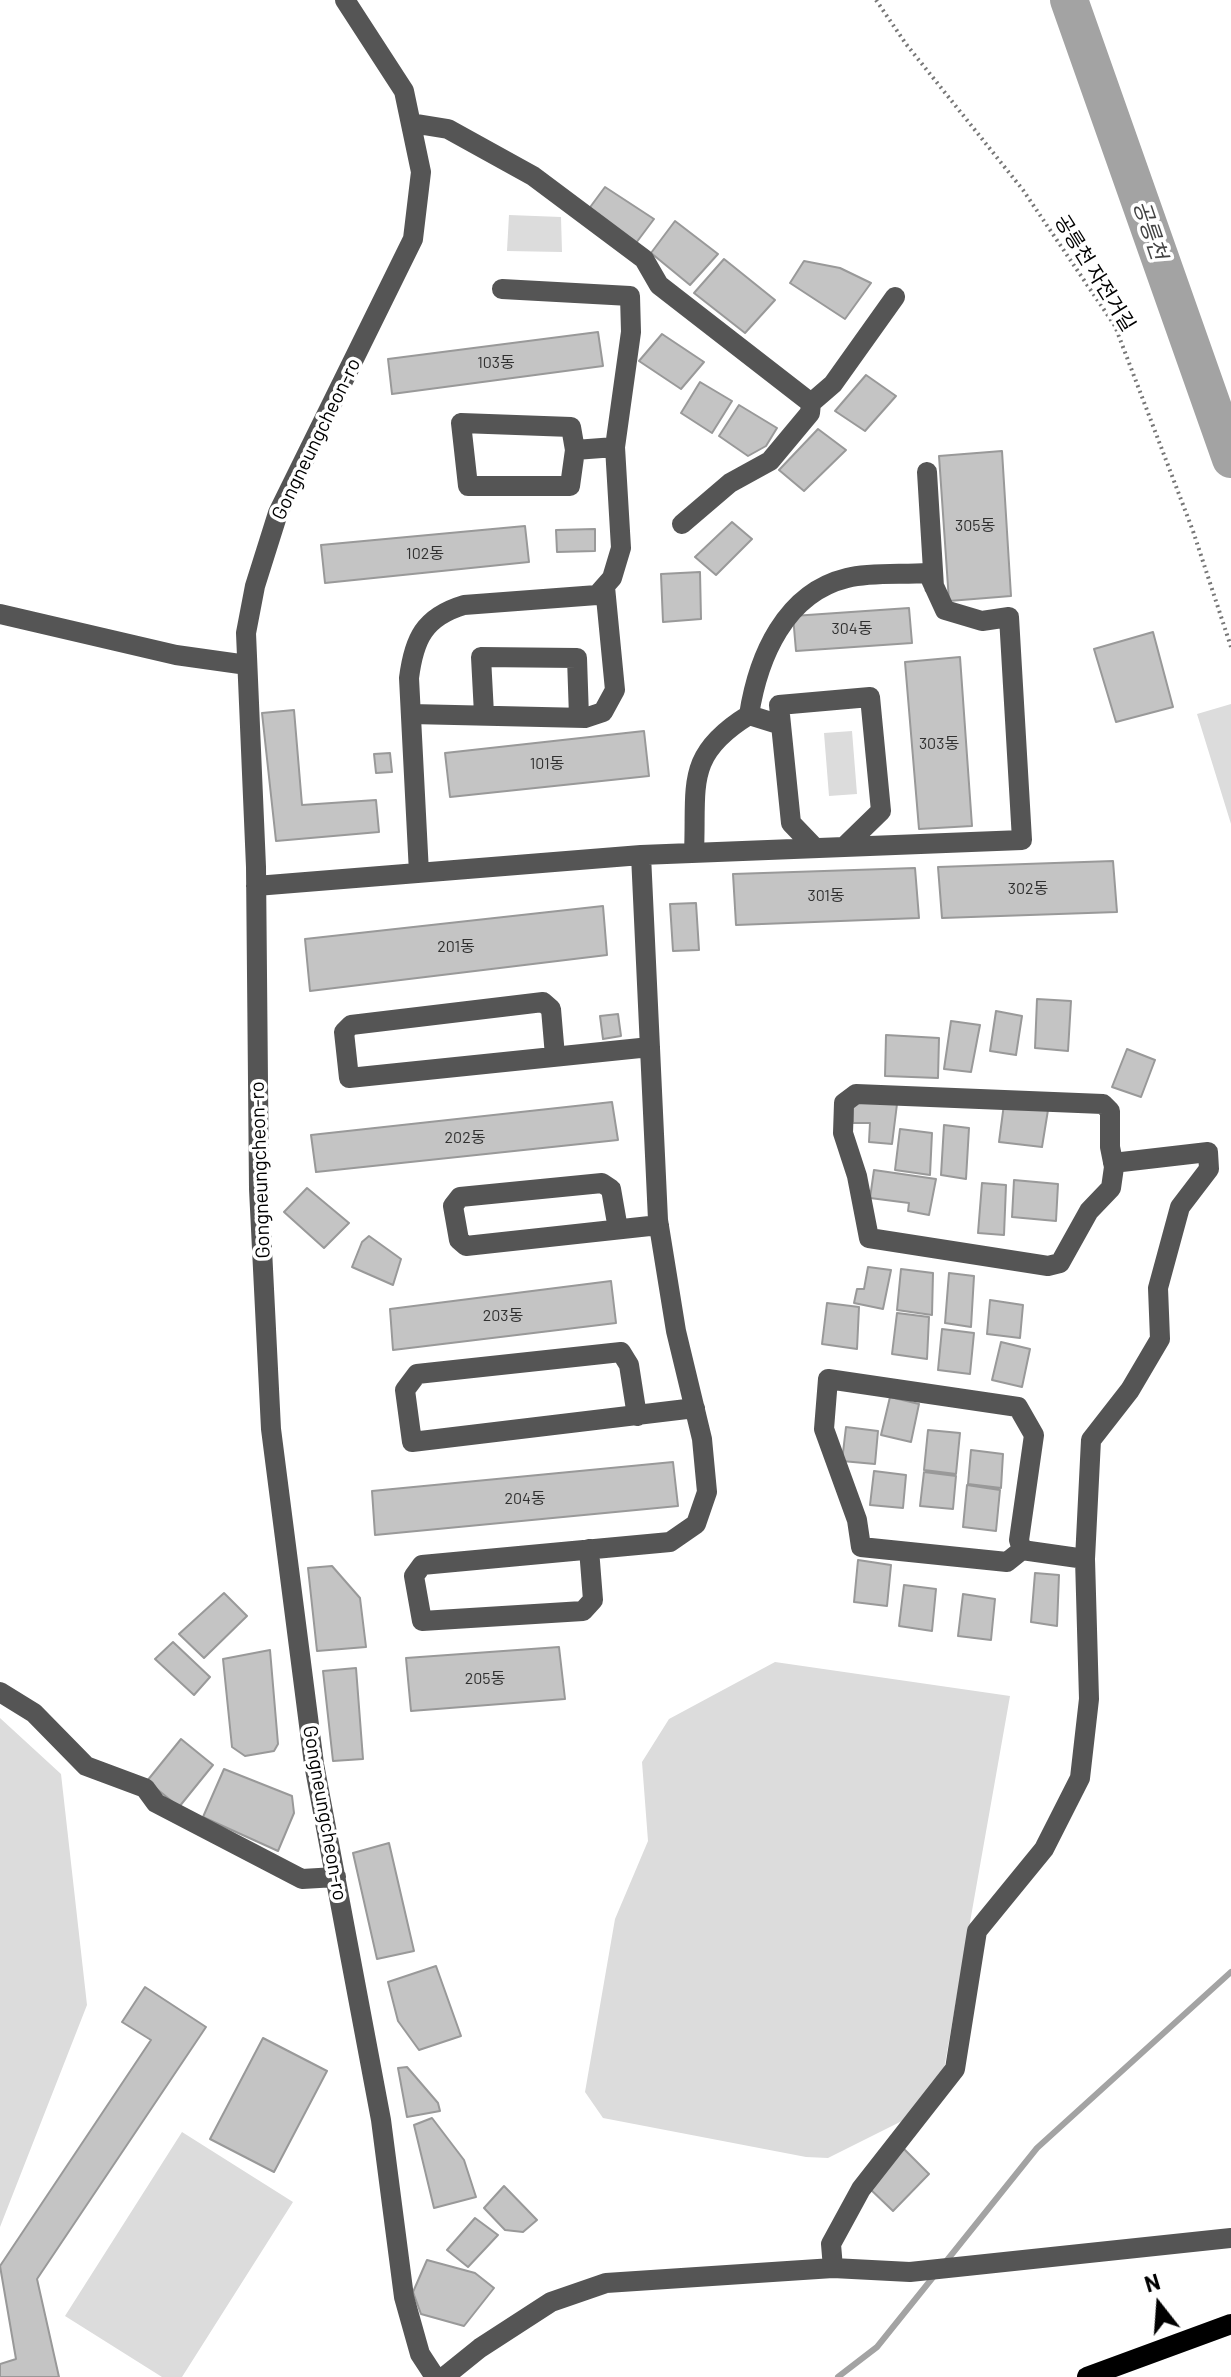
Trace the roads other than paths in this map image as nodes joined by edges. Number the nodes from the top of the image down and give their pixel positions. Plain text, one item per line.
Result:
1 (345, 0) edge
2 (411, 123) junction
3 (502, 289) dead end
4 (895, 297) dead end
5 (811, 403) junction
6 (615, 447) junction
7 (575, 450) junction
8 (927, 472) dead end
9 (682, 524) dead end
10 (605, 587) junction
11 (934, 587) junction
12 (0, 614) edge
13 (247, 665) junction
14 (411, 714) junction
15 (484, 714) junction
16 (749, 715) junction
17 (579, 717) junction
18 (781, 725) junction
19 (844, 847) junction
20 (815, 848) junction
21 (694, 853) junction
22 (641, 855) junction
23 (419, 873) junction
24 (256, 886) junction
25 (650, 1047) junction
26 (555, 1056) junction
27 (1113, 1163) junction
28 (659, 1225) junction
29 (618, 1229) junction
30 (695, 1408) junction
31 (637, 1416) junction
32 (589, 1549) junction
33 (1022, 1550) junction
34 (1085, 1559) junction
35 (0, 1692) edge
36 (336, 1877) junction
37 (1228, 2239) edge
38 (833, 2268) junction
39 (1231, 2324) edge
40 (435, 2377) edge
41 (444, 2377) edge
42 (1087, 2377) edge

1 - 2 street, Gongneungcheon-ro
2 - 5 street
2 - 13 street, Gongneungcheon-ro
3 - 6 street
4 - 5 street
5 - 9 street
6 - 7 street
6 - 10 street
7 - 7 street
8 - 11 street
10 - 14 street
10 - 17 street
11 - 16 street
11 - 19 street
12 - 13 street
13 - 24 street, Gongneungcheon-ro
14 - 15 street
14 - 23 street
15 - 17 street
15 - 17 street
16 - 18 street
16 - 21 street
18 - 19 street
18 - 20 street
19 - 20 street
20 - 21 street
21 - 22 street
22 - 23 street
22 - 25 street
23 - 24 street
24 - 36 street, Gongneungcheon-ro
25 - 26 street
25 - 28 street
26 - 26 street
27 - 27 street
27 - 34 street
28 - 29 street
28 - 30 street
29 - 29 street
30 - 31 street
30 - 32 street
31 - 31 street
32 - 32 street
33 - 33 street
33 - 34 street
34 - 38 street
35 - 36 street
36 - 40 street, Gongneungcheon-ro
37 - 38 street
38 - 41 street
39 - 42 main road

